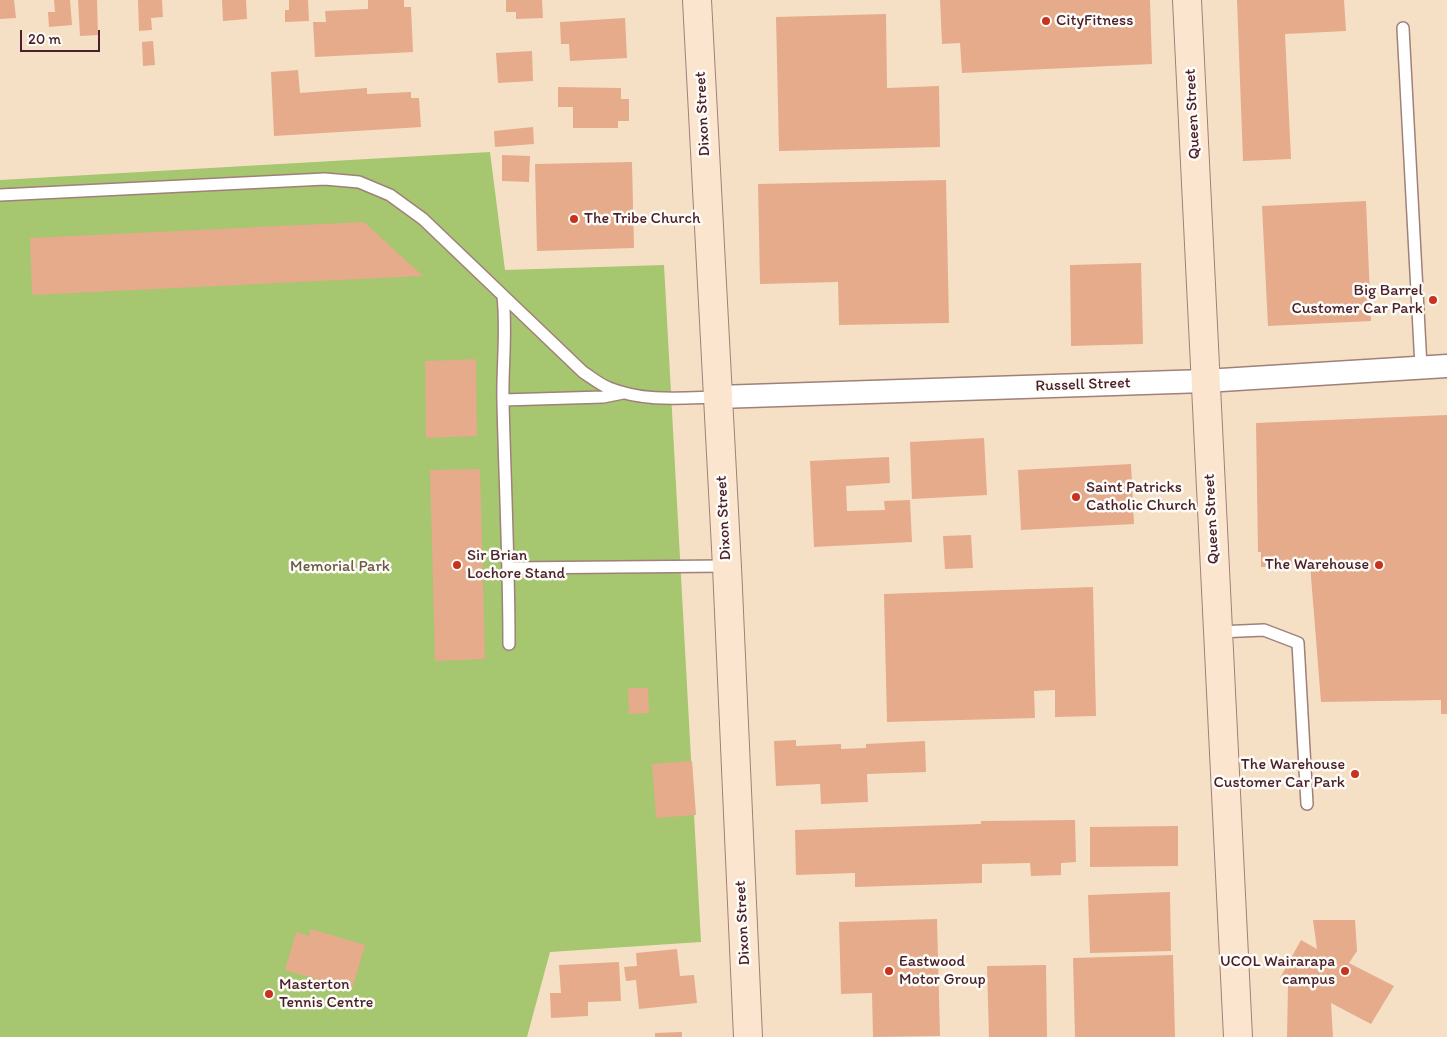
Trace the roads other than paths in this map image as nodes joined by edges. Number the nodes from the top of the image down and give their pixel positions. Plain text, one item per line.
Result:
1 (697, 0) edge
2 (1187, 0) edge
3 (1403, 28) dead end
4 (0, 195) edge
5 (503, 296) junction
6 (1447, 366) edge
7 (1421, 367) junction
8 (1205, 381) junction
9 (625, 393) junction
10 (718, 397) junction
11 (503, 400) junction
12 (727, 566) junction
13 (508, 568) junction
14 (1218, 632) junction
15 (509, 644) dead end
16 (1307, 804) dead end
17 (748, 1037) edge
18 (1238, 1037) edge

1 - 10 main road, Dixon Street
2 - 8 main road, Queen Street
3 - 7 lane
4 - 5 lane
5 - 9 lane
5 - 11 lane
6 - 7 street, Russell Street
7 - 8 street, Russell Street
8 - 10 street, Russell Street
8 - 14 main road, Queen Street
9 - 10 lane
9 - 11 lane
10 - 12 main road, Dixon Street
11 - 13 lane
12 - 13 lane
12 - 17 main road, Dixon Street
13 - 15 lane
14 - 16 lane
14 - 18 main road, Queen Street

